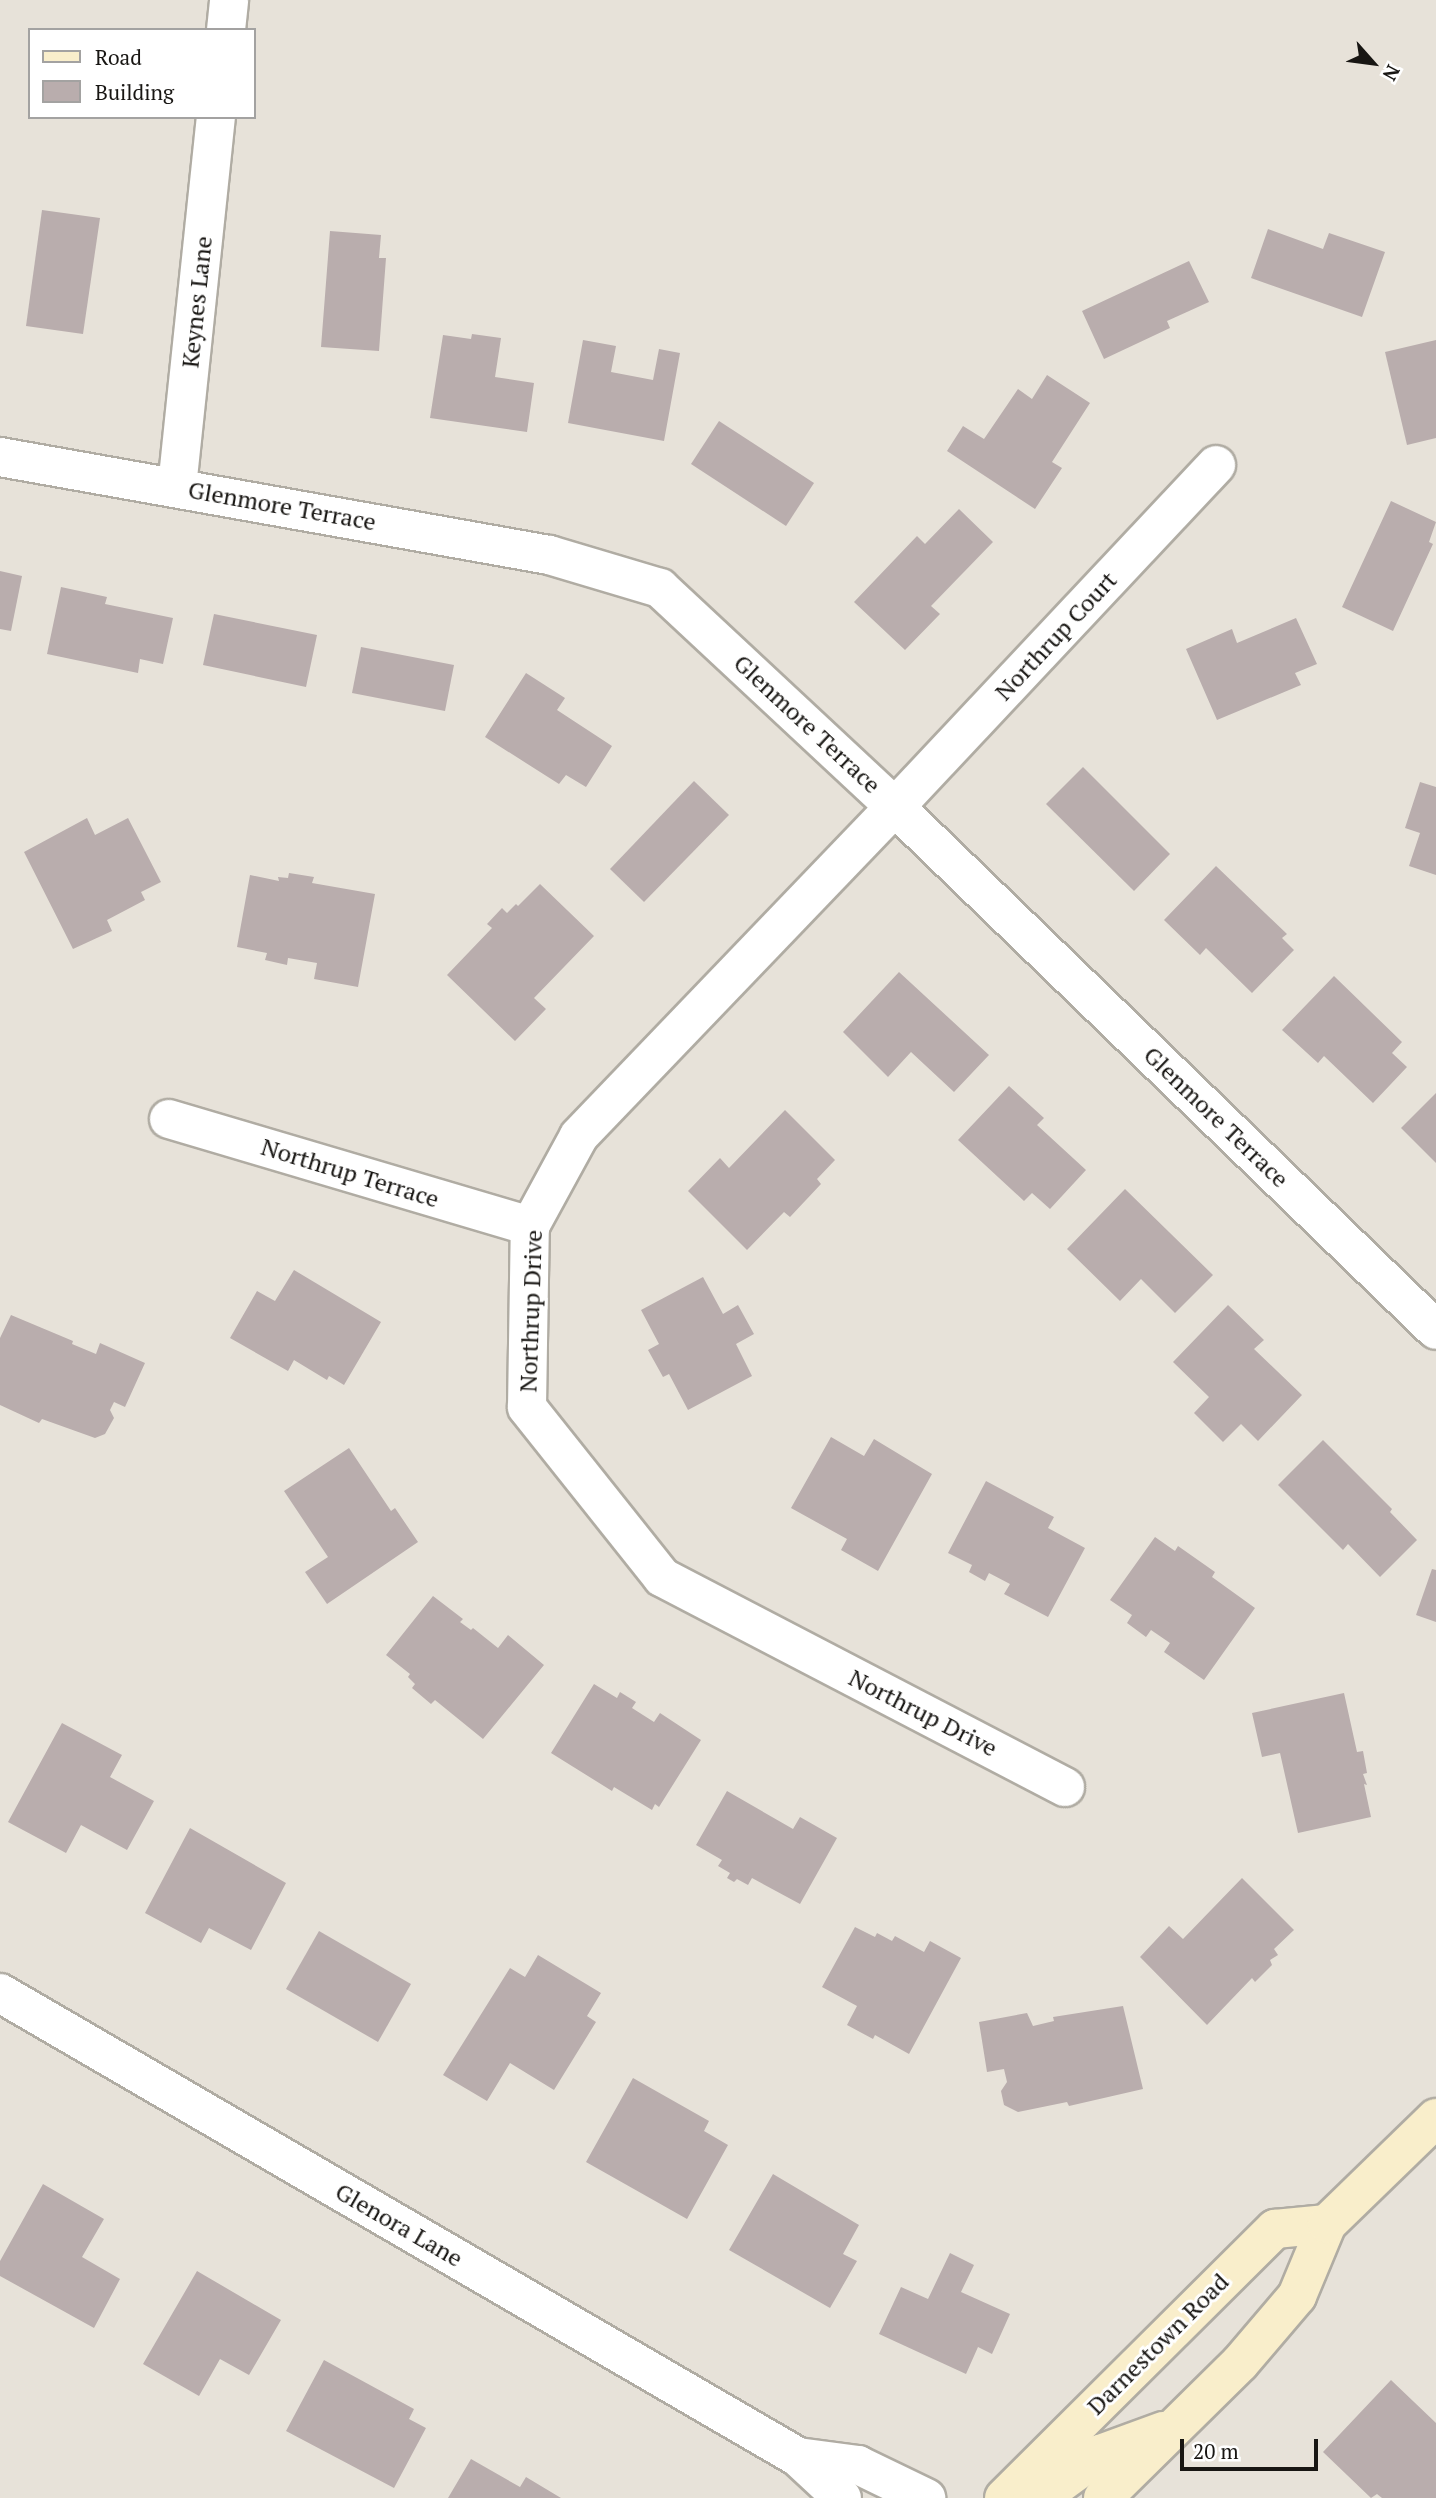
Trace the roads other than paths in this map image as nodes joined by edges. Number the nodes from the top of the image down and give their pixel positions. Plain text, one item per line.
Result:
1 (229, 0) edge
2 (226, 28) edge
3 (216, 119) edge
4 (0, 457) edge
5 (1216, 465) dead end
6 (177, 486) junction
7 (895, 807) junction
8 (169, 1119) dead end
9 (530, 1226) junction
10 (1436, 1330) edge
11 (1065, 1787) dead end
12 (0, 1993) edge
13 (1436, 2118) edge
14 (1328, 2224) junction
15 (1175, 2427) junction
16 (799, 2457) junction
17 (842, 2498) edge
18 (926, 2498) edge
19 (1004, 2498) edge
20 (1032, 2498) edge
21 (1103, 2498) edge

1 - 2 street
3 - 6 street, Keynes Lane
4 - 6 street, Glenmore Terrace
5 - 7 street, Northrup Court
6 - 7 street, Glenmore Terrace
7 - 9 street, Northrup Drive
7 - 10 street, Glenmore Terrace
8 - 9 street, Northrup Terrace
9 - 11 street, Northrup Drive
12 - 16 street, Glenora Lane
13 - 14 main road
14 - 15 main road
14 - 19 main road, Darnestown Road
15 - 20 main road
15 - 21 main road
16 - 17 street, Glenora Lane
16 - 18 street, Glenora Lane

